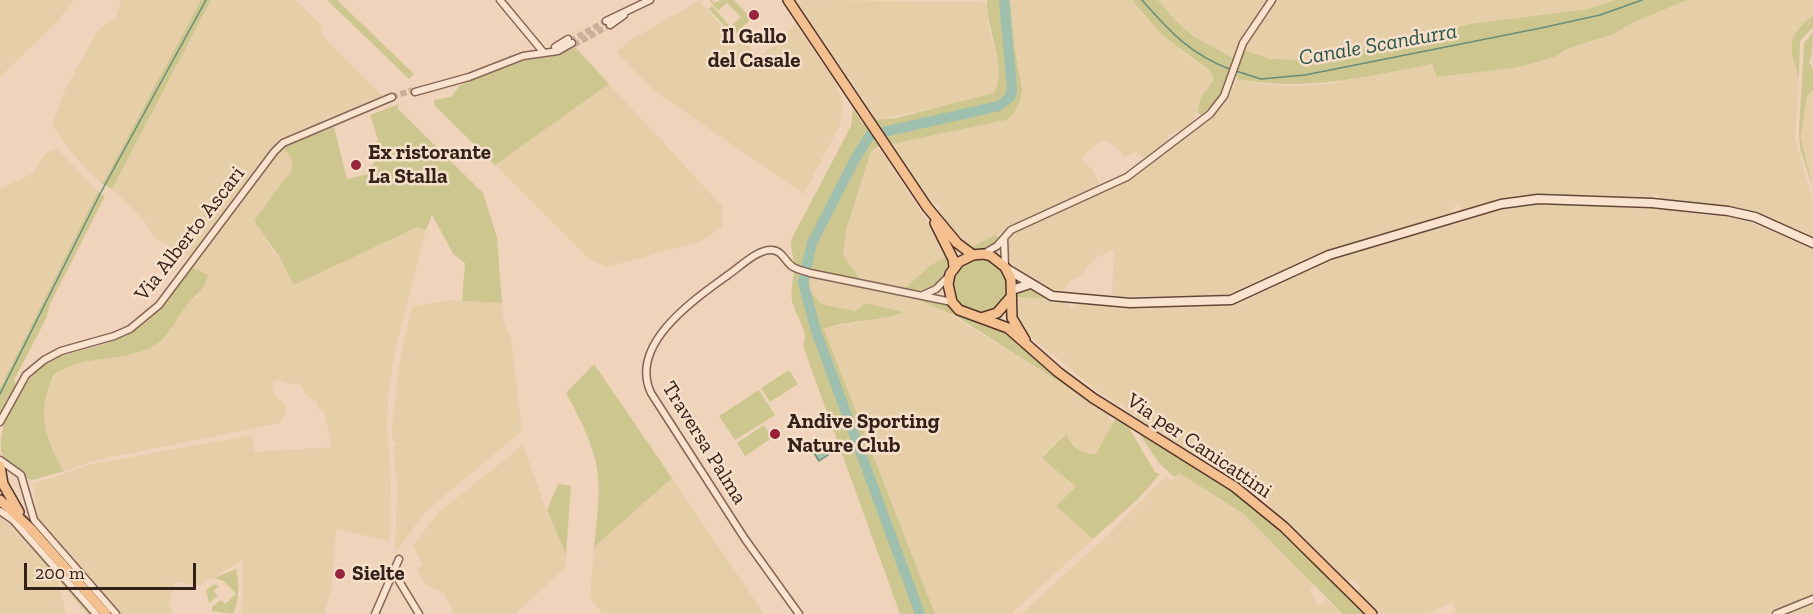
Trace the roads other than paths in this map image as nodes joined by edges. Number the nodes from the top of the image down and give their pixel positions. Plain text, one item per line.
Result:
1 (500, 0) edge
2 (650, 0) edge
3 (788, 0) edge
4 (1272, 0) edge
5 (607, 22) tunnel mouth
6 (571, 42) tunnel mouth
7 (544, 52) junction
8 (414, 91) tunnel mouth
9 (393, 98) tunnel mouth
10 (927, 207) junction
11 (1005, 237) junction
12 (1813, 243) edge
13 (978, 254) junction
14 (1006, 268) junction
15 (952, 271) junction
16 (1030, 284) junction
17 (1011, 294) junction
18 (916, 296) junction
19 (952, 302) junction
20 (978, 318) junction
21 (1025, 340) junction
22 (0, 422) edge
23 (0, 460) edge
24 (14, 468) junction
25 (0, 470) edge
26 (0, 500) edge
27 (0, 511) edge
28 (31, 529) junction
29 (399, 559) dead end
30 (393, 571) junction
31 (1813, 599) edge
32 (96, 614) edge
33 (106, 614) edge
34 (116, 614) edge
35 (375, 614) edge
36 (419, 614) edge
37 (799, 614) edge
38 (1372, 614) edge
39 (1776, 614) edge

1 - 7 street
2 - 5 street
3 - 10 main road
4 - 11 street
6 - 7 street
7 - 8 street
9 - 22 street, Via Alberto Ascari
10 - 13 main road
10 - 15 main road
11 - 13 street
11 - 14 street
12 - 16 street
13 - 14 main road
13 - 15 main road
14 - 16 street
14 - 17 main road
15 - 18 street
15 - 19 main road
16 - 17 street
17 - 20 main road
17 - 21 main road
18 - 19 street
18 - 37 street, Traversa Palma
19 - 20 main road
20 - 21 main road
21 - 38 main road, Via per Canicattini
23 - 24 street
24 - 25 street
24 - 34 street
25 - 28 main road
26 - 28 main road
27 - 32 street
28 - 33 main road
29 - 30 street
30 - 35 street
30 - 36 street
31 - 39 street

